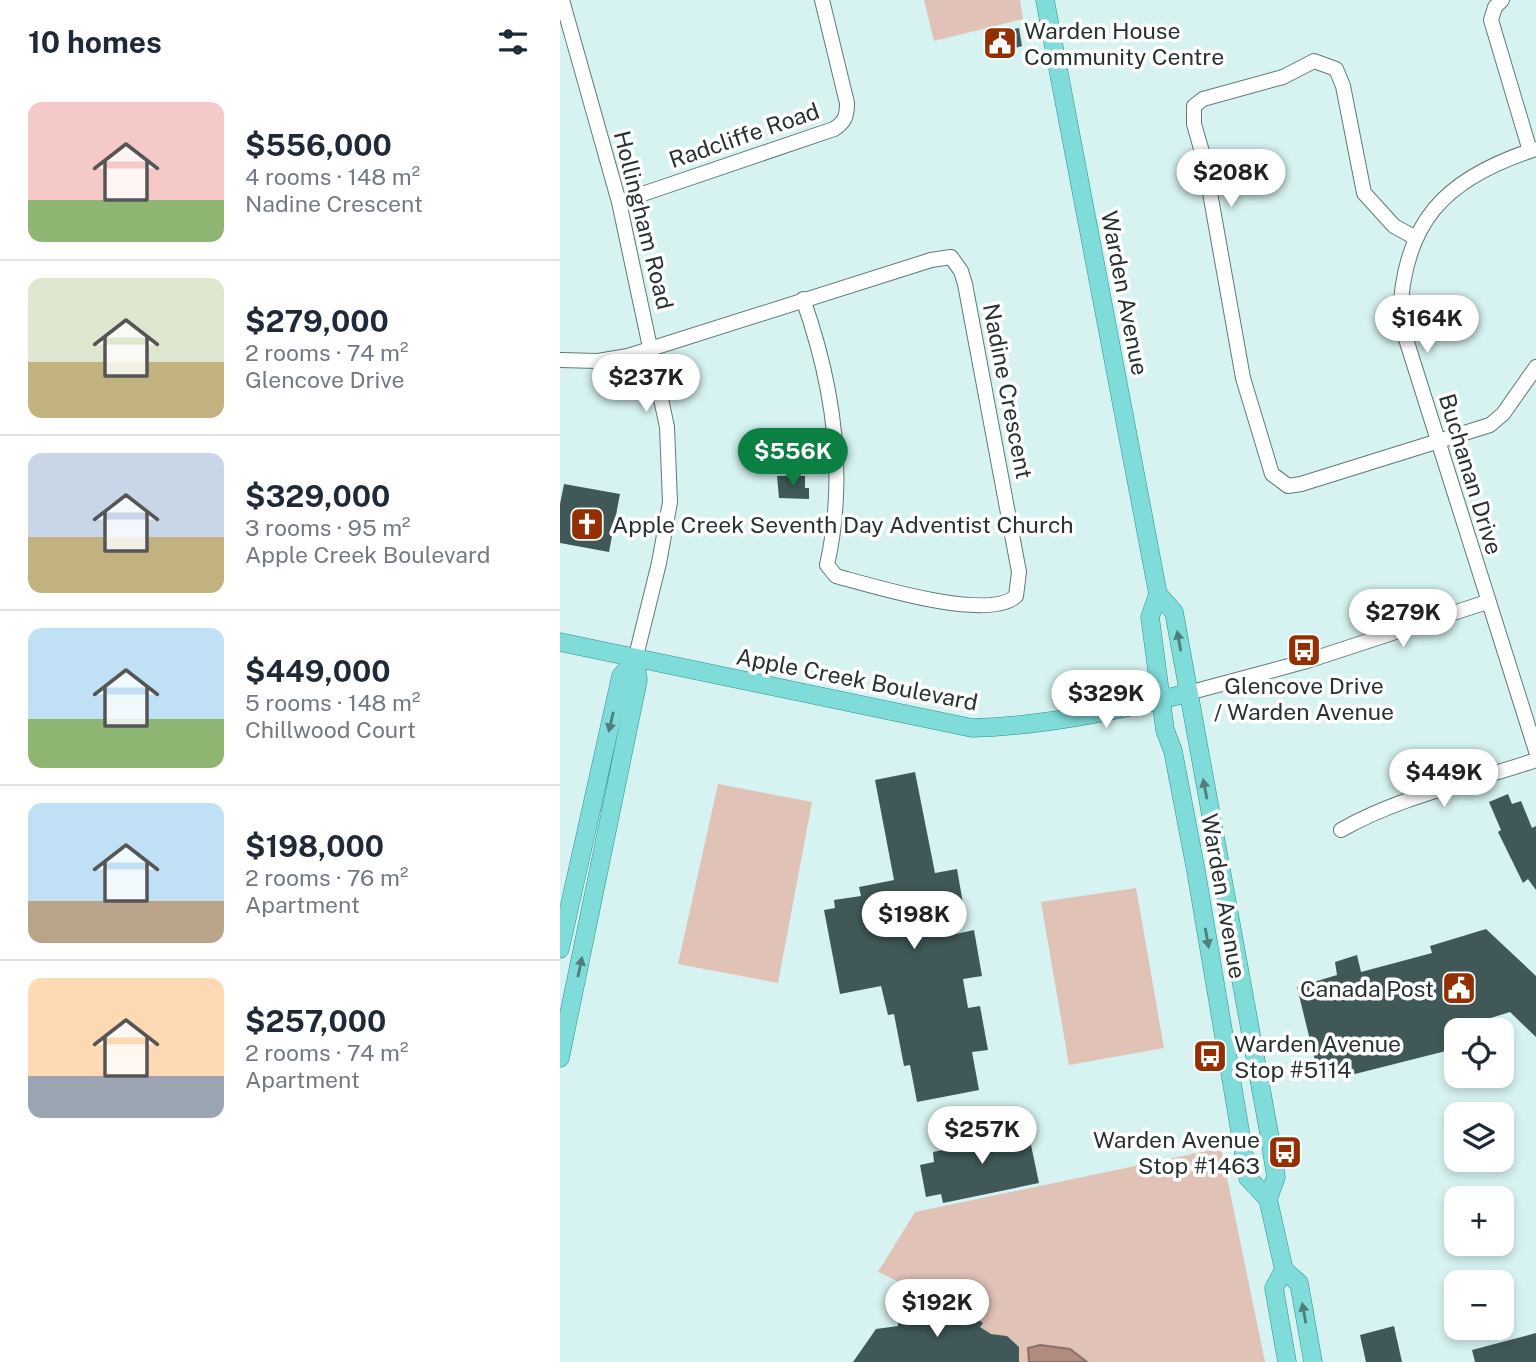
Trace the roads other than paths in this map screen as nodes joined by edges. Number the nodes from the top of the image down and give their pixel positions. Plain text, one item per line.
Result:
1 (562, 0) edge
2 (822, 0) edge
3 (1045, 0) edge
4 (1502, 0) edge
5 (1533, 150) edge
6 (619, 202) junction
7 (1414, 237) junction
8 (803, 299) junction
9 (652, 348) junction
10 (560, 360) edge
11 (1536, 367) edge
12 (1437, 443) junction
13 (1158, 594) junction
14 (1487, 603) junction
15 (560, 642) edge
16 (635, 660) junction
17 (1188, 693) junction
18 (1163, 699) junction
19 (1536, 751) edge
20 (1536, 760) edge
21 (1341, 830) dead end
22 (560, 949) edge
23 (560, 1058) edge
24 (1268, 1199) junction
25 (1284, 1270) junction
26 (1287, 1362) edge
27 (1313, 1362) edge

1 - 6 street, Hollingham Road
2 - 6 street, Radcliffe Road
3 - 13 main road, Warden Avenue
4 - 5 street
5 - 7 street, Buchanan Drive
6 - 9 street, Hollingham Road
7 - 12 street, Buchanan Drive
7 - 12 street
8 - 8 street, Nadine Crescent
8 - 9 street, Nadine Crescent
9 - 10 street, Nadine Crescent
9 - 16 street, Hollingham Road
11 - 12 street
12 - 14 street, Buchanan Drive
17 -> 13 main road, Warden Avenue
13 - 18 main road, Warden Avenue
14 - 17 street
14 - 19 street, Buchanan Drive
15 - 16 main road, Apple Creek Boulevard
16 - 18 main road, Apple Creek Boulevard
16 -> 22 main road
23 -> 16 main road
17 - 18 main road, Apple Creek Boulevard
24 -> 17 main road, Warden Avenue
18 -> 24 main road, Warden Avenue
20 - 21 street
24 - 25 main road, Warden Avenue
25 - 26 main road, Warden Avenue
27 -> 25 main road, Warden Avenue

